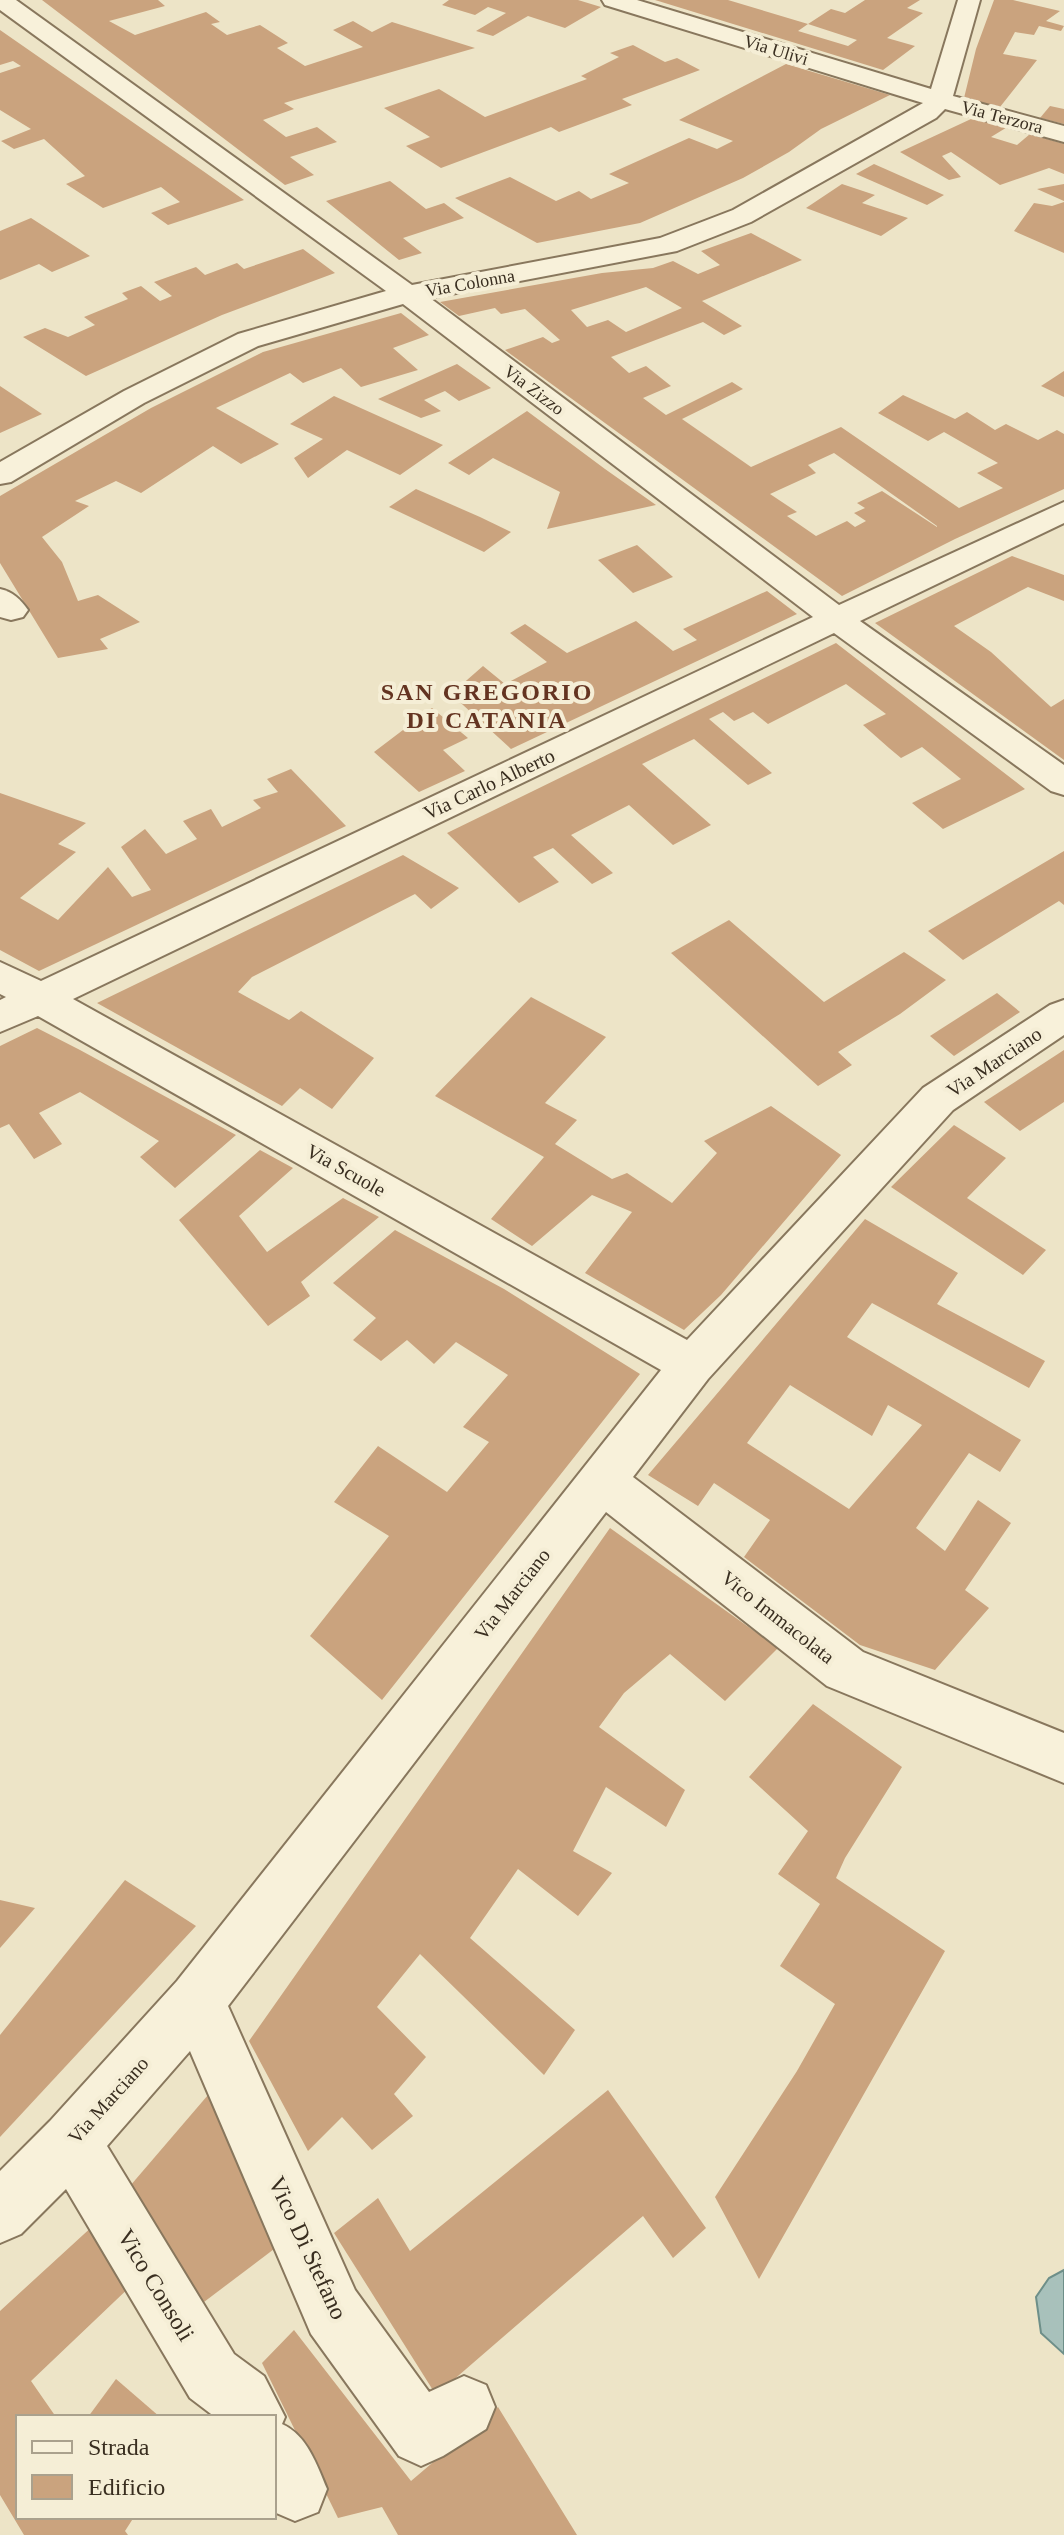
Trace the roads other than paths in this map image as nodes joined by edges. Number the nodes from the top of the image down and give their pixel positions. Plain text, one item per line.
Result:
1 (613, 0) edge
2 (969, 0) edge
3 (2, 2) edge
4 (940, 100) junction
5 (1064, 134) edge
6 (407, 294) junction
7 (0, 475) edge
8 (1064, 511) edge
9 (836, 619) junction
10 (1064, 783) edge
11 (0, 976) edge
12 (40, 998) junction
13 (1064, 1015) edge
14 (0, 1017) edge
15 (692, 1365) junction
16 (601, 1480) junction
17 (1064, 1758) edge
18 (197, 2001) junction
19 (71, 2142) junction
20 (0, 2213) edge
21 (464, 2407) dead end
22 (252, 2415) edge

1 - 4 street, Via Ulivi
2 - 4 street
3 - 6 street, Via Zizzo
4 - 5 street, Via Terzora
4 - 6 street, Via Colonna
6 - 7 street, Via Colonna
6 - 9 street, Via Zizzo
8 - 9 street, Via Carlo Alberto
9 - 10 street, Via Zizzo
9 - 12 street, Via Carlo Alberto
11 - 12 street, Via Scuole
12 - 14 street, Via Carlo Alberto
12 - 15 street, Via Scuole
13 - 15 street, Via Marciano
15 - 16 street, Via Marciano
16 - 17 street, Vico Immacolata
16 - 18 street, Via Marciano
18 - 19 street, Via Marciano
18 - 21 street, Vico Di Stefano
19 - 20 street, Via Marciano
19 - 22 street, Vico Consoli

